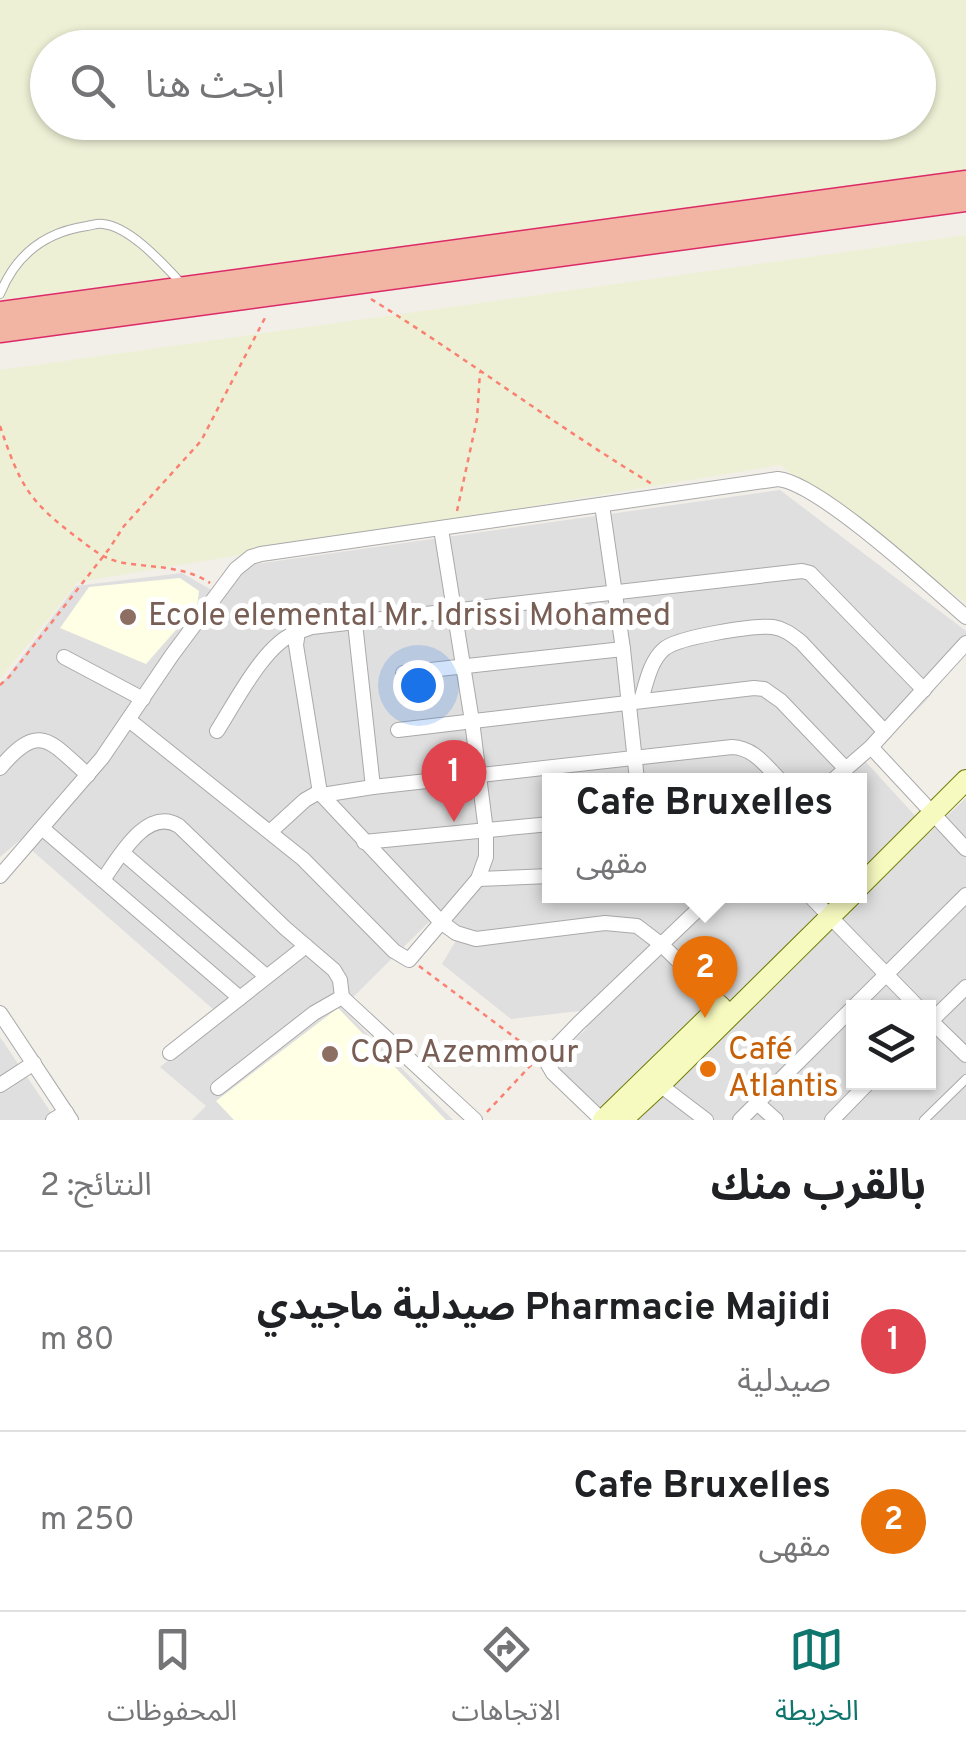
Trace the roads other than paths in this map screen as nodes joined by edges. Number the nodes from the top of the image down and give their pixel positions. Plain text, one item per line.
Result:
1 (966, 182) edge
2 (966, 200) edge
3 (186, 288) junction
4 (0, 294) edge
5 (0, 313) edge
6 (0, 331) edge
7 (602, 505) junction
8 (447, 528) junction
9 (616, 592) junction
10 (454, 612) junction
11 (966, 617) edge
12 (355, 623) junction
13 (298, 632) junction
14 (966, 644) edge
15 (624, 648) junction
16 (64, 657) dead end
17 (463, 666) junction
18 (402, 673) dead end
19 (924, 690) junction
20 (143, 699) junction
21 (635, 701) junction
22 (129, 720) junction
23 (472, 722) junction
24 (398, 730) dead end
25 (217, 731) dead end
26 (885, 732) junction
27 (870, 746) junction
28 (635, 758) junction
29 (966, 762) edge
30 (0, 768) edge
31 (846, 768) junction
32 (636, 773) edge
33 (773, 773) edge
34 (841, 773) edge
35 (88, 775) junction
36 (480, 776) junction
37 (966, 780) edge
38 (373, 787) junction
39 (321, 794) junction
40 (928, 808) junction
41 (542, 825) edge
42 (42, 828) junction
43 (486, 830) junction
44 (270, 832) junction
45 (364, 842) junction
46 (966, 850) edge
47 (122, 853) junction
48 (867, 861) edge
49 (0, 876) edge
50 (542, 876) edge
51 (867, 878) edge
52 (478, 879) junction
53 (103, 880) junction
54 (966, 895) edge
55 (705, 903) edge
56 (824, 903) edge
57 (441, 922) junction
58 (662, 944) junction
59 (306, 946) junction
60 (886, 973) junction
61 (266, 976) junction
62 (966, 987) edge
63 (342, 997) junction
64 (240, 998) junction
65 (911, 1000) edge
66 (727, 1009) junction
67 (936, 1015) edge
68 (1, 1017) edge
69 (936, 1026) edge
70 (965, 1051) edge
71 (170, 1053) dead end
72 (34, 1063) junction
73 (966, 1079) edge
74 (0, 1086) edge
75 (660, 1086) junction
76 (218, 1088) dead end
77 (861, 1090) edge
78 (756, 1102) junction
79 (63, 1117) edge
80 (477, 1120) edge
81 (602, 1120) edge
82 (622, 1120) edge
83 (706, 1120) edge
84 (740, 1120) edge
85 (776, 1120) edge
86 (832, 1120) edge
87 (924, 1120) edge

1 - 3 highway
2 - 6 highway
3 - 4 lane
3 - 5 highway
7 - 8 street
7 - 9 street
7 - 11 street
8 - 10 street
8 - 20 street
9 - 10 street
9 - 15 street
9 - 19 street
10 - 12 street
10 - 17 street
12 - 13 street
12 - 38 street
13 - 25 street
13 - 39 street
14 - 19 street
15 - 17 street
15 - 21 street
16 - 20 street
17 - 18 street
17 - 23 street
19 - 26 street
20 - 22 street
21 - 23 street
21 - 26 street
21 - 28 street
21 - 31 street
22 - 35 street
22 - 44 street
23 - 24 street
23 - 36 street
26 - 27 street
27 - 31 street
27 - 40 street
28 - 32 street
28 - 33 street
28 - 36 street
29 - 40 main road
30 - 35 street
31 - 34 street
35 - 42 street
36 - 38 street
36 - 43 street
37 - 40 main road
38 - 39 street
39 - 44 street
39 - 45 street
40 - 46 street
40 - 48 main road
40 - 51 main road
41 - 43 street
42 - 49 street
42 - 53 street
43 - 45 street
43 - 52 street
44 - 57 street
45 - 57 street
47 - 53 street
47 - 59 street
47 - 61 street
50 - 52 street
52 - 57 street
53 - 64 street
54 - 60 street
55 - 58 street
56 - 60 street
56 - 66 main road
57 - 58 street
58 - 66 street
58 - 81 street
59 - 61 street
59 - 63 street
60 - 65 street
60 - 78 street
61 - 64 street
62 - 67 street
63 - 76 street
63 - 80 street
64 - 71 street
66 - 75 main road
66 - 81 main road
68 - 72 street
69 - 70 street
72 - 74 street
72 - 79 street
73 - 87 lane
75 - 82 main road
75 - 83 street
77 - 86 street
78 - 84 street
78 - 85 street

